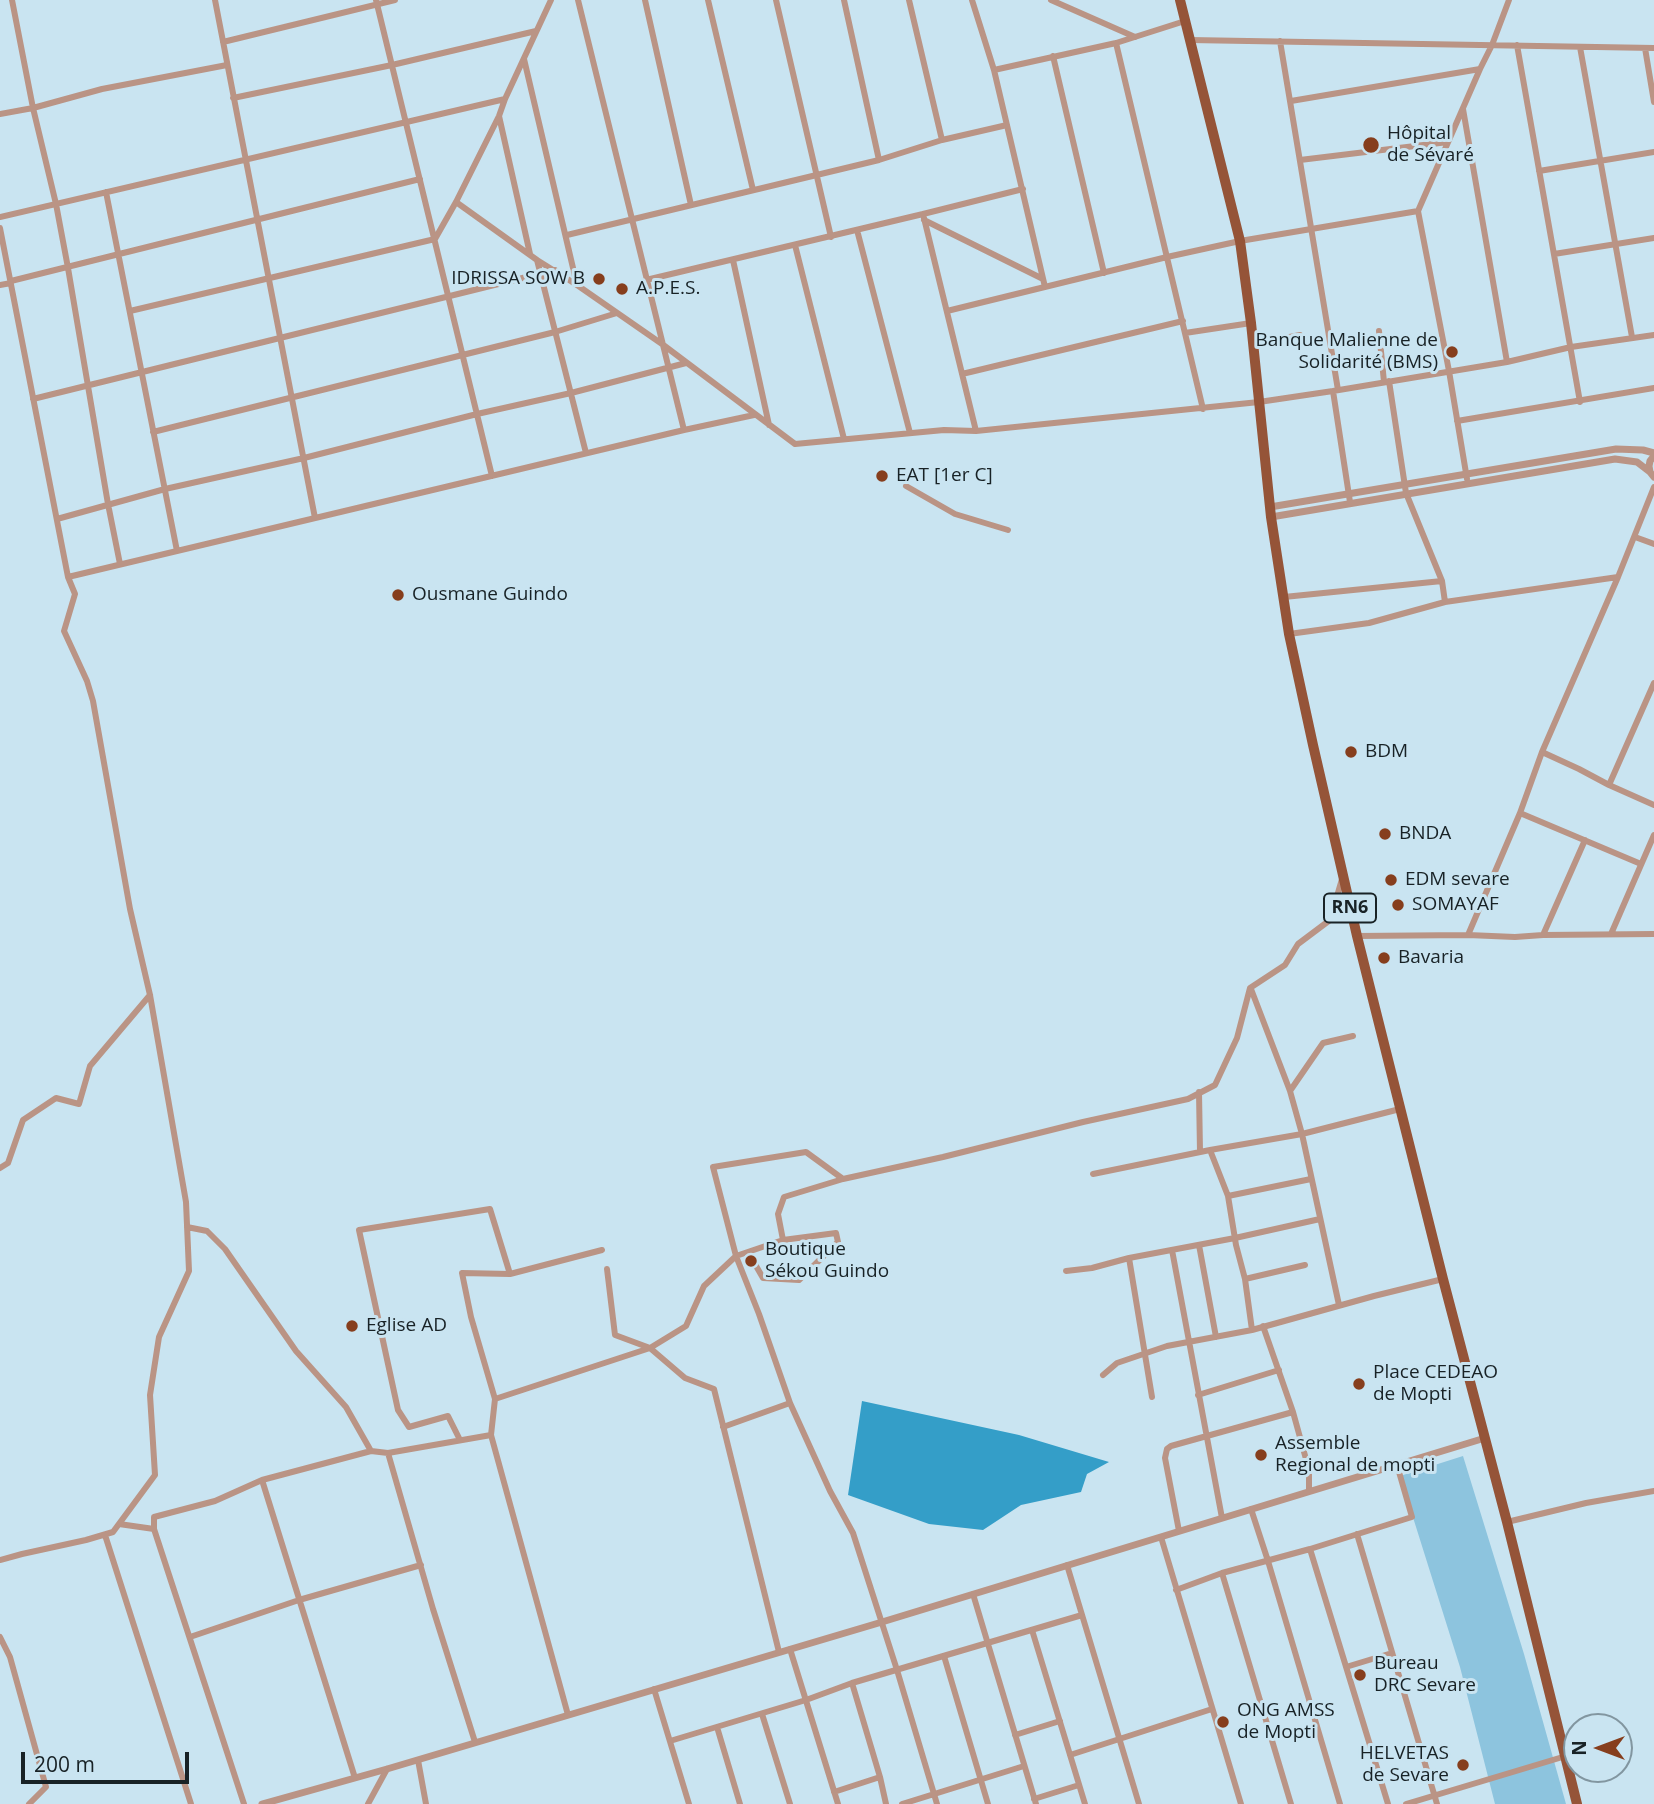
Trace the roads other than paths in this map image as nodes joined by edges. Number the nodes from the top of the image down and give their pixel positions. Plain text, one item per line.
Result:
1 (12, 0) edge
2 (215, 0) edge
3 (395, 0) edge
4 (551, 0) edge
5 (578, 0) edge
6 (645, 0) edge
7 (708, 0) edge
8 (776, 0) edge
9 (844, 0) edge
10 (909, 0) edge
11 (972, 0) edge
12 (1051, 0) edge
13 (1180, 0) edge
14 (1509, 0) edge
15 (377, 2) edge
16 (1185, 21) junction
17 (536, 31) junction
18 (1135, 37) junction
19 (1190, 40) junction
20 (1280, 41) junction
21 (223, 42) junction
22 (1116, 43) junction
23 (1492, 45) junction
24 (1517, 46) junction
25 (1580, 47) junction
26 (1644, 48) junction
27 (1654, 48) edge
28 (1053, 56) junction
29 (524, 59) junction
30 (227, 65) junction
31 (392, 65) junction
32 (1480, 69) junction
33 (994, 70) junction
34 (233, 98) junction
35 (505, 99) junction
36 (1291, 101) junction
37 (1654, 102) edge
38 (33, 108) junction
39 (1463, 109) junction
40 (0, 114) edge
41 (499, 116) junction
42 (406, 122) junction
43 (1007, 125) junction
44 (942, 140) junction
45 (1448, 142) junction
46 (1654, 152) edge
47 (246, 160) junction
48 (879, 160) junction
49 (1300, 160) junction
50 (1600, 161) junction
51 (1539, 171) junction
52 (817, 175) junction
53 (419, 179) junction
54 (1023, 189) junction
55 (753, 190) junction
56 (106, 192) junction
57 (456, 202) junction
58 (56, 204) junction
59 (691, 205) junction
60 (1418, 211) junction
61 (924, 217) junction
62 (0, 218) edge
63 (257, 219) junction
64 (631, 219) junction
65 (0, 228) edge
66 (1311, 229) junction
67 (857, 230) junction
68 (567, 235) junction
69 (831, 237) junction
70 (1654, 238) edge
71 (435, 239) junction
72 (1240, 241) junction
73 (1614, 244) junction
74 (795, 245) junction
75 (118, 254) junction
76 (530, 254) junction
77 (1554, 254) junction
78 (1167, 257) junction
79 (537, 260) junction
80 (733, 260) junction
81 (68, 268) junction
82 (555, 270) junction
83 (1104, 273) junction
84 (540, 274) junction
85 (268, 278) junction
86 (646, 281) junction
87 (11, 282) junction
88 (1044, 283) junction
89 (0, 285) edge
90 (577, 285) junction
91 (448, 296) junction
92 (130, 311) junction
93 (947, 311) junction
94 (617, 313) junction
95 (1183, 321) junction
96 (1251, 323) junction
97 (1379, 331) dead end
98 (555, 332) junction
99 (1185, 333) junction
100 (1300, 335) dead end
101 (1654, 335) edge
102 (1632, 337) junction
103 (280, 338) junction
104 (662, 344) junction
105 (1253, 344) junction
106 (1571, 347) junction
107 (463, 355) junction
108 (1507, 362) junction
109 (686, 363) junction
110 (668, 367) junction
111 (1449, 371) junction
112 (141, 372) junction
113 (962, 374) junction
114 (1386, 382) junction
115 (89, 386) junction
116 (1654, 388) edge
117 (1335, 391) junction
118 (570, 393) junction
119 (292, 397) junction
120 (33, 399) junction
121 (1259, 402) junction
122 (1580, 402) junction
123 (1203, 409) junction
124 (477, 414) junction
125 (754, 415) junction
126 (1457, 421) junction
127 (769, 425) junction
128 (684, 430) junction
129 (976, 431) junction
130 (153, 432) junction
131 (909, 433) junction
132 (844, 439) junction
133 (586, 453) junction
134 (1654, 454) edge
135 (304, 458) junction
136 (1652, 474) edge
137 (492, 476) junction
138 (1467, 480) junction
139 (906, 486) dead end
140 (1654, 487) edge
141 (165, 489) junction
142 (1406, 490) junction
143 (1349, 499) junction
144 (108, 504) junction
145 (1271, 512) junction
146 (315, 518) junction
147 (58, 519) junction
148 (1008, 530) dead end
149 (1635, 537) junction
150 (1654, 544) edge
151 (177, 551) junction
152 (120, 564) junction
153 (68, 577) junction
154 (1618, 577) junction
155 (1442, 581) junction
156 (1284, 597) junction
157 (1446, 602) junction
158 (1289, 634) junction
159 (1654, 683) edge
160 (1542, 752) junction
161 (1609, 785) junction
162 (1654, 805) edge
163 (1520, 813) junction
164 (1654, 835) edge
165 (1585, 841) junction
166 (1641, 864) junction
167 (1343, 876) junction
168 (1654, 933) edge
169 (1543, 934) junction
170 (1611, 934) junction
171 (1468, 935) junction
172 (1357, 936) junction
173 (1250, 988) junction
174 (150, 995) junction
175 (1353, 1035) dead end
176 (1290, 1091) junction
177 (1199, 1092) junction
178 (1400, 1109) junction
179 (1302, 1134) junction
180 (1210, 1150) junction
181 (1200, 1152) junction
182 (0, 1168) edge
183 (1093, 1174) dead end
184 (843, 1179) junction
185 (1311, 1179) junction
186 (1228, 1195) junction
187 (1320, 1219) junction
188 (187, 1227) junction
189 (1235, 1238) junction
190 (783, 1240) junction
191 (1199, 1245) junction
192 (602, 1250) dead end
193 (1172, 1250) junction
194 (748, 1252) junction
195 (736, 1256) junction
196 (1129, 1258) junction
197 (1305, 1265) dead end
198 (607, 1269) dead end
199 (1066, 1271) dead end
200 (510, 1274) junction
201 (1245, 1279) junction
202 (1443, 1279) junction
203 (1339, 1306) junction
204 (1263, 1326) junction
205 (1252, 1330) junction
206 (1216, 1337) junction
207 (1189, 1342) junction
208 (650, 1348) junction
209 (1145, 1354) junction
210 (1279, 1370) junction
211 (1103, 1376) dead end
212 (1198, 1395) junction
213 (1152, 1397) dead end
214 (495, 1399) junction
215 (790, 1403) junction
216 (1293, 1412) junction
217 (723, 1427) junction
218 (491, 1435) junction
219 (1206, 1437) junction
220 (1485, 1438) junction
221 (460, 1440) junction
222 (371, 1451) junction
223 (388, 1453) junction
224 (1397, 1465) junction
225 (262, 1480) junction
226 (1309, 1491) junction
227 (1654, 1491) edge
228 (1251, 1509) junction
229 (1222, 1518) junction
230 (1507, 1522) junction
231 (119, 1524) junction
232 (154, 1529) junction
233 (1179, 1531) junction
234 (1357, 1534) junction
235 (105, 1535) junction
236 (1161, 1537) junction
237 (1310, 1549) junction
238 (0, 1560) edge
239 (1268, 1560) junction
240 (421, 1565) junction
241 (1067, 1565) junction
242 (1222, 1573) junction
243 (1176, 1590) junction
244 (973, 1594) junction
245 (299, 1600) junction
246 (1082, 1615) junction
247 (882, 1622) junction
248 (1032, 1630) junction
249 (0, 1637) edge
250 (190, 1637) junction
251 (988, 1644) junction
252 (790, 1649) junction
253 (779, 1652) junction
254 (1392, 1653) junction
255 (944, 1656) junction
256 (1346, 1667) junction
257 (897, 1670) junction
258 (852, 1684) junction
259 (654, 1689) junction
260 (806, 1700) junction
261 (1212, 1709) junction
262 (568, 1714) junction
263 (762, 1714) junction
264 (1060, 1721) junction
265 (717, 1727) junction
266 (1015, 1735) junction
267 (1119, 1739) junction
268 (670, 1741) junction
269 (475, 1742) junction
270 (1563, 1744) edge
271 (1070, 1755) junction
272 (1563, 1757) edge
273 (418, 1760) junction
274 (1024, 1766) junction
275 (387, 1769) junction
276 (880, 1777) junction
277 (355, 1778) junction
278 (981, 1779) junction
279 (1572, 1783) edge
280 (1079, 1784) junction
281 (834, 1792) junction
282 (934, 1794) junction
283 (1434, 1796) junction
284 (1035, 1801) edge
285 (29, 1804) edge
286 (191, 1804) edge
287 (244, 1804) edge
288 (262, 1804) edge
289 (368, 1804) edge
290 (426, 1804) edge
291 (689, 1804) edge
292 (740, 1804) edge
293 (790, 1804) edge
294 (838, 1804) edge
295 (886, 1804) edge
296 (902, 1804) edge
297 (937, 1804) edge
298 (988, 1804) edge
299 (1085, 1804) edge
300 (1139, 1804) edge
301 (1241, 1804) edge
302 (1291, 1804) edge
303 (1340, 1804) edge
304 (1388, 1804) edge
305 (1406, 1804) edge
306 (1437, 1804) edge
307 (1577, 1804) edge

1 - 38 street
2 - 21 street
3 - 15 street
4 - 17 street
5 - 64 street
6 - 59 street
7 - 55 street
8 - 52 street
9 - 48 street
10 - 44 street
11 - 33 street
12 - 18 street
13 - 16 main road, RN6
14 - 23 street
15 - 21 street
15 - 31 street
16 - 18 street
16 - 19 main road, RN6
17 - 29 street
17 - 31 street
18 - 22 street
19 - 20 street
19 - 72 main road, RN6
20 - 23 street
20 - 36 street
21 - 30 street
22 - 28 street
22 - 78 street
23 - 24 street
23 - 32 street
24 - 25 street
24 - 51 street
25 - 26 street
25 - 50 street
26 - 27 street
26 - 37 street
28 - 33 street
28 - 83 street
29 - 35 street
29 - 68 street
30 - 34 street
30 - 38 street
31 - 34 street
31 - 42 street
32 - 36 street
32 - 39 street
33 - 43 street
34 - 47 street
35 - 41 street
35 - 42 street
36 - 49 street
38 - 40 street
38 - 58 street
39 - 45 street
39 - 108 street
41 - 57 street
41 - 76 street
42 - 47 street
42 - 53 street
43 - 44 street
43 - 54 street
44 - 48 street
45 - 49 street
45 - 60 street
46 - 50 street
47 - 56 street
47 - 63 street
48 - 52 street
49 - 66 street
50 - 51 street
50 - 73 street
51 - 77 street
52 - 55 street
52 - 69 street
53 - 63 street
53 - 71 street
54 - 61 street
54 - 88 street
55 - 59 street
56 - 58 street
56 - 75 street
57 - 71 street
57 - 76 street
58 - 62 street
58 - 81 street
59 - 64 street
60 - 66 street
60 - 111 street
61 - 67 street
61 - 88 street
61 - 93 street
63 - 75 street
63 - 85 street
64 - 68 street
64 - 86 street
65 - 87 street
66 - 72 street
66 - 117 street
67 - 69 street
67 - 131 street
68 - 90 street
69 - 74 street
70 - 73 street
71 - 85 street
71 - 91 street
72 - 78 street
72 - 96 main road, RN6
73 - 77 street
73 - 102 street
74 - 80 street
74 - 132 street
75 - 81 street
75 - 92 street
76 - 79 street
77 - 106 street
78 - 83 street
78 - 95 street
79 - 82 street
79 - 84 street
80 - 86 street
80 - 127 street
81 - 87 street
81 - 115 street
82 - 84 street
82 - 90 street
83 - 88 street
84 - 91 street
84 - 98 street
85 - 92 street
85 - 103 street
86 - 104 street
87 - 89 street
87 - 120 street
88 - 93 street
90 - 94 street
91 - 103 street
91 - 107 street
92 - 112 street
93 - 113 street
94 - 98 street
94 - 104 street
95 - 99 street
95 - 113 street
96 - 99 street
96 - 105 main road, RN6
97 - 114 street
98 - 107 street
98 - 118 street
99 - 123 street
100 - 105 street
101 - 102 street
102 - 106 street
103 - 112 street
103 - 119 street
104 - 109 street
104 - 110 street
105 - 121 main road, RN6
106 - 108 street
106 - 122 street
107 - 119 street
107 - 124 street
108 - 111 street
109 - 110 street
109 - 125 street
110 - 118 street
110 - 128 street
111 - 114 street
111 - 126 street
112 - 115 street
112 - 130 street
113 - 129 street
114 - 117 street
114 - 142 street
115 - 120 street
115 - 144 street
116 - 122 street
117 - 121 street
117 - 143 street
118 - 124 street
118 - 133 street
119 - 130 street
119 - 135 street
120 - 147 street
121 - 123 street
121 - 145 main road, RN6
122 - 126 street
123 - 129 street
124 - 135 street
124 - 137 street
125 - 127 street
125 - 128 street
126 - 138 street
127 - 132 street
128 - 133 street
129 - 131 street
130 - 141 street
131 - 132 street
133 - 137 street
134 - 136 street
134 - 138 street
135 - 141 street
135 - 146 street
136 - 138 street
137 - 146 street
138 - 142 street
139 - 148 street
140 - 149 street
141 - 144 street
141 - 151 street
142 - 143 street
142 - 155 street
143 - 145 street
144 - 147 street
144 - 152 street
145 - 156 main road, RN6
146 - 151 street
147 - 153 street
149 - 150 street
149 - 154 street
151 - 152 street
152 - 153 street
153 - 174 street
154 - 157 street
154 - 160 street
155 - 156 street
155 - 157 street
156 - 158 main road, RN6
157 - 158 street
158 - 167 main road, RN6
159 - 161 street
160 - 161 street
160 - 163 street
161 - 162 street
163 - 165 street
163 - 171 street
164 - 166 street
165 - 166 street
165 - 169 street
166 - 170 street
167 - 172 main road, RN6
167 - 173 street
168 - 170 street
169 - 170 street
169 - 171 street
171 - 172 street
172 - 178 main road, RN6
173 - 176 street
173 - 177 street
174 - 182 street
174 - 188 street
175 - 176 street
176 - 179 street
177 - 181 street
177 - 184 street
178 - 179 street
178 - 202 main road, RN6
179 - 180 street
179 - 185 street
180 - 181 street
180 - 186 street
181 - 183 street
184 - 190 street
184 - 195 street
185 - 186 street
185 - 187 street
186 - 189 street
187 - 189 street
187 - 203 street
188 - 222 street
188 - 231 street
189 - 191 street
189 - 201 street
190 - 194 street
190 - 194 street
191 - 193 street
191 - 206 street
192 - 200 street
193 - 196 street
193 - 207 street
194 - 195 street
195 - 208 street
195 - 215 street
196 - 199 street
196 - 209 street
197 - 201 street
198 - 208 street
200 - 214 street
200 - 221 street
201 - 205 street
202 - 203 street
202 - 220 main road, RN6
203 - 204 street
204 - 205 street
204 - 210 street
205 - 206 street
206 - 207 street
207 - 209 street
207 - 212 street
208 - 214 street
208 - 217 street
209 - 211 street
209 - 213 street
210 - 212 street
210 - 216 street
212 - 219 street
214 - 218 street
215 - 217 street
215 - 247 street
216 - 219 street
216 - 226 street
217 - 253 street
218 - 221 street
218 - 262 street
219 - 229 street
219 - 233 street
220 - 224 street
220 - 230 main road, RN6
221 - 223 street
222 - 223 street
222 - 225 street
223 - 240 street
224 - 226 street
224 - 234 street
225 - 232 street
225 - 245 street
226 - 228 street
227 - 230 street
228 - 229 street
228 - 239 street
229 - 233 street
230 - 270 main road, RN6
231 - 232 street
231 - 235 street
232 - 250 street
233 - 236 street
234 - 237 street
234 - 254 street
235 - 238 street
235 - 286 street
236 - 241 street
236 - 243 street
237 - 239 street
237 - 256 street
239 - 242 street
239 - 303 street
240 - 245 street
240 - 269 street
241 - 244 street
241 - 246 street
242 - 243 street
242 - 302 street
243 - 261 street
244 - 247 street
244 - 251 street
245 - 250 street
245 - 277 street
246 - 248 street
246 - 267 street
247 - 252 street
247 - 257 street
248 - 251 street
248 - 264 street
249 - 285 street
250 - 287 street
251 - 255 street
251 - 266 street
252 - 253 street
252 - 260 street
253 - 259 street
254 - 256 street
254 - 283 street
255 - 257 street
255 - 278 street
256 - 304 street
257 - 258 street
257 - 282 street
258 - 260 street
258 - 276 street
259 - 262 street
259 - 268 street
260 - 263 street
260 - 281 street
261 - 267 street
261 - 301 street
262 - 269 street
263 - 265 street
263 - 293 street
264 - 266 street
264 - 271 street
265 - 268 street
265 - 292 street
266 - 274 street
267 - 271 street
267 - 300 street
268 - 291 street
269 - 273 street
271 - 280 street
272 - 283 street
273 - 275 street
273 - 290 street
274 - 278 street
274 - 284 street
275 - 277 street
275 - 289 street
276 - 281 street
276 - 295 street
277 - 288 street
278 - 282 street
278 - 298 street
279 - 307 main road, RN6
280 - 284 street
280 - 299 street
281 - 294 street
282 - 296 street
282 - 297 street
283 - 305 street
283 - 306 street

